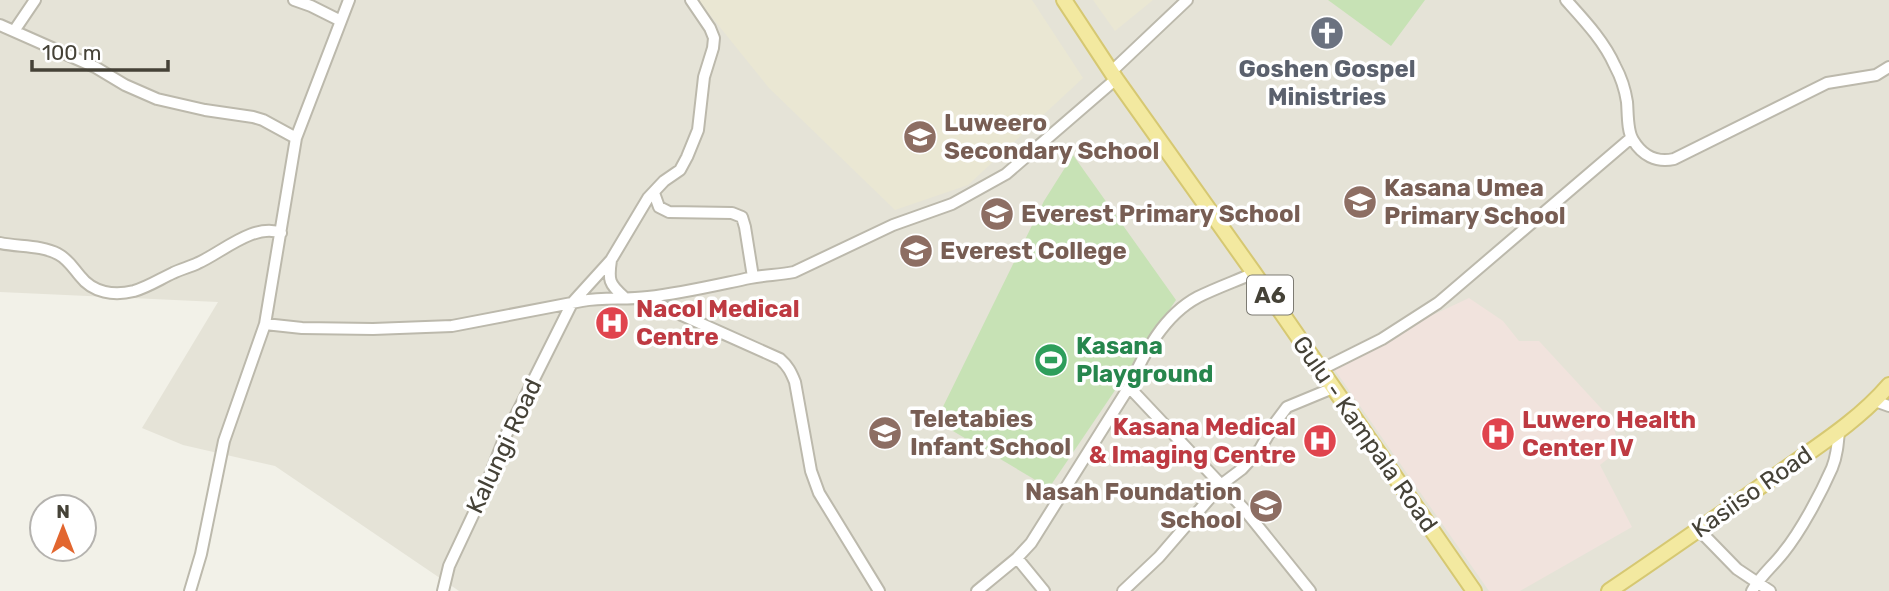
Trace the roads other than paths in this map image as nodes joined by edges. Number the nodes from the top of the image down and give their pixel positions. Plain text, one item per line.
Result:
1 (35, 0) edge
2 (294, 0) edge
3 (349, 0) edge
4 (691, 0) edge
5 (1065, 0) edge
6 (1187, 0) edge
7 (1569, 1) edge
8 (341, 21) junction
9 (0, 25) edge
10 (14, 31) junction
11 (1889, 67) edge
12 (1114, 75) junction
13 (296, 138) junction
14 (1631, 138) junction
15 (654, 193) junction
16 (281, 233) junction
17 (0, 243) edge
18 (611, 260) junction
19 (1254, 273) junction
20 (753, 277) junction
21 (624, 298) junction
22 (644, 298) junction
23 (572, 303) junction
24 (265, 324) junction
25 (1320, 370) junction
26 (1889, 385) edge
27 (1129, 387) junction
28 (1332, 388) junction
29 (1882, 404) edge
30 (1839, 430) junction
31 (1222, 484) junction
32 (1699, 530) junction
33 (1017, 558) junction
34 (1754, 587) edge
35 (190, 591) edge
36 (443, 591) edge
37 (879, 591) edge
38 (977, 591) edge
39 (1044, 591) edge
40 (1123, 591) edge
41 (1310, 591) edge
42 (1474, 591) edge
43 (1609, 591) edge
44 (1770, 591) edge

1 - 10 street
2 - 8 street
3 - 8 street
4 - 15 street, Kalungi Road
5 - 12 main road, Gulu - Kampala Road / A6
6 - 12 street
7 - 14 street
8 - 13 street
9 - 10 street
10 - 13 street
11 - 14 street
12 - 19 main road, Gulu - Kampala Road / A6
12 - 20 street
13 - 16 street
14 - 25 street
15 - 18 street, Kalungi Road
15 - 20 street
16 - 17 street
16 - 24 street
18 - 21 street
18 - 23 street, Kalungi Road
19 - 25 main road, Gulu - Kampala Road / A6
19 - 27 street
20 - 22 street
21 - 22 street
21 - 23 street
22 - 37 street
23 - 24 street
23 - 36 street, Kalungi Road
24 - 35 street
25 - 28 main road, Gulu - Kampala Road / A6
26 - 29 main road, Kasiiso Road
27 - 31 street
27 - 33 street
28 - 31 street
28 - 42 main road, Gulu - Kampala Road / A6
29 - 30 main road, Kasiiso Road
30 - 32 main road, Kasiiso Road
30 - 34 street
31 - 40 street
31 - 41 street
32 - 34 street
32 - 43 main road, Kasiiso Road
33 - 38 street
33 - 39 street
34 - 44 street

